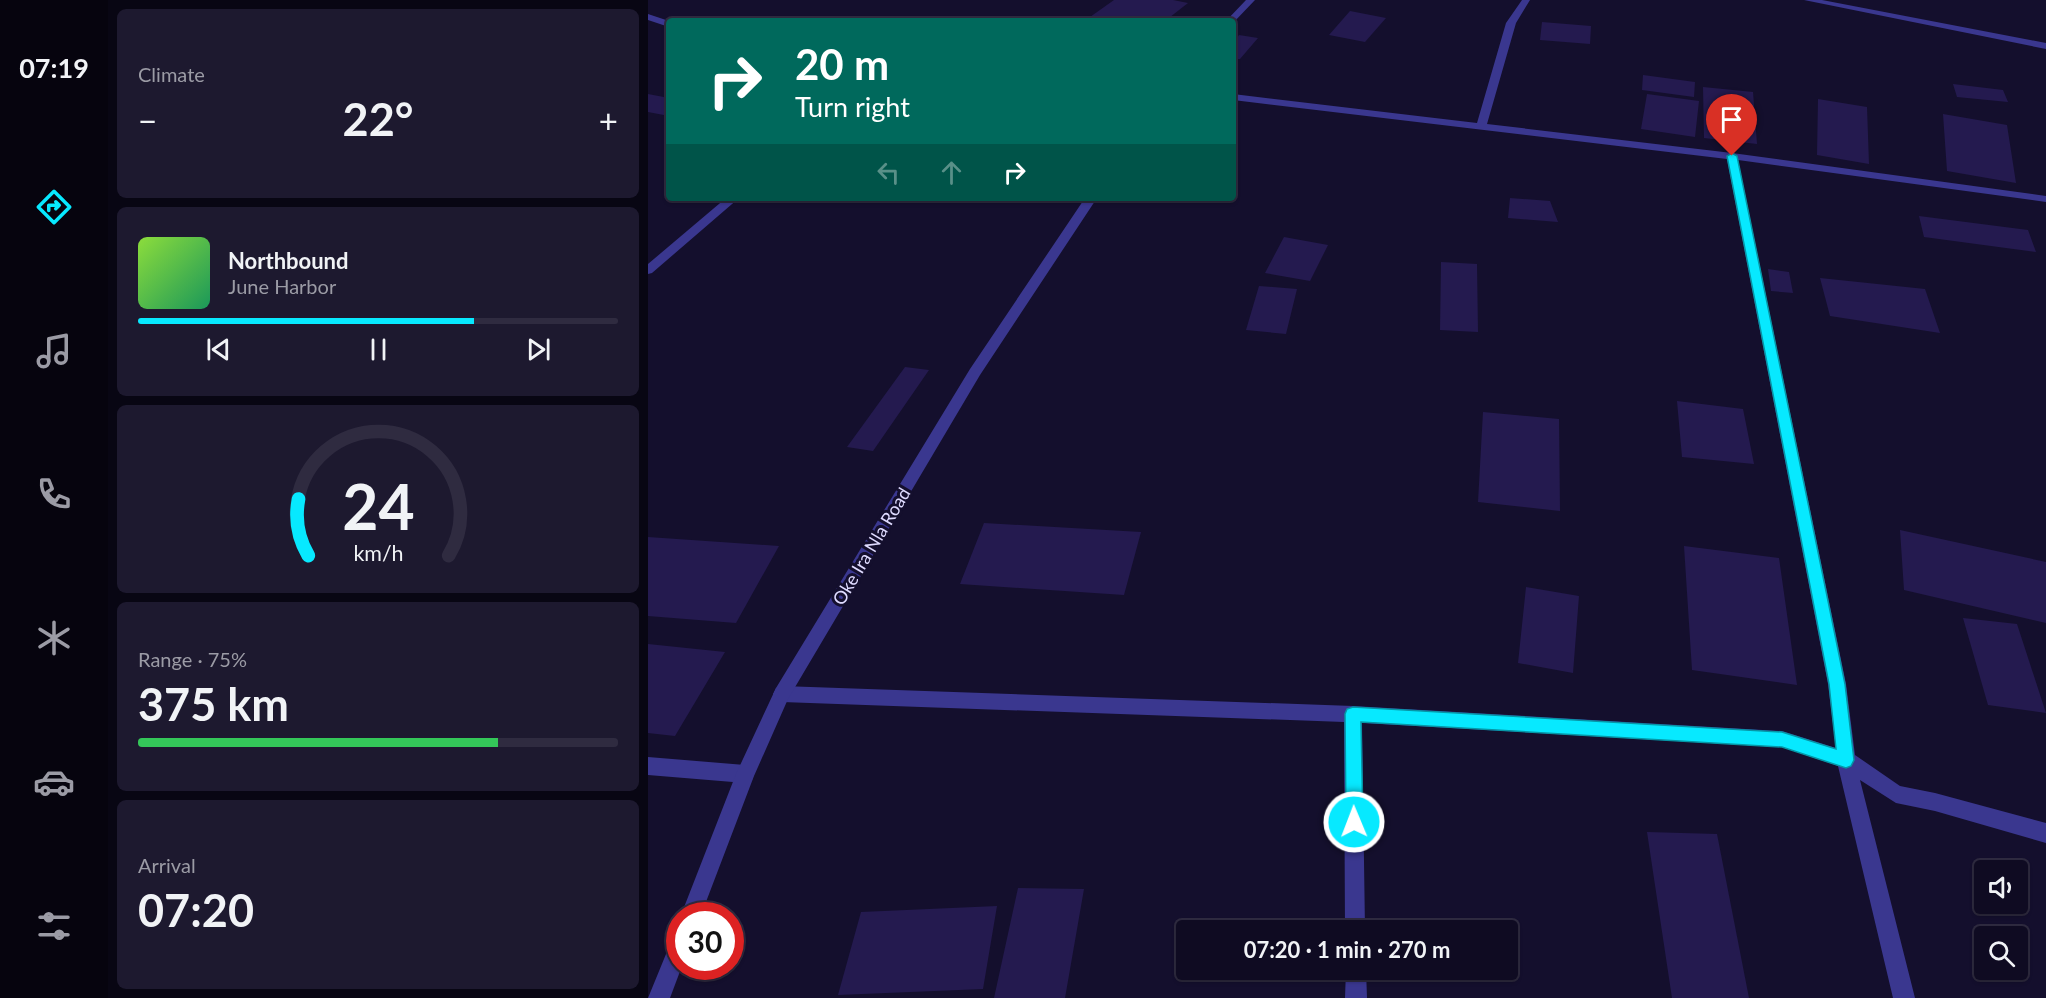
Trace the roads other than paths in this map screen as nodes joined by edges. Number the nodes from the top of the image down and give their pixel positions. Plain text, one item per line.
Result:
1 (1251, 0) edge
2 (1526, 0) edge
3 (1808, 0) edge
4 (648, 17) edge
5 (1233, 18) edge
6 (666, 23) edge
7 (2046, 46) edge
8 (1236, 97) edge
9 (1482, 125) junction
10 (1732, 156) junction
11 (2046, 199) edge
12 (729, 201) edge
13 (1089, 201) edge
14 (648, 270) edge
15 (782, 694) junction
16 (1353, 714) junction
17 (1846, 760) junction
18 (648, 766) edge
19 (745, 774) junction
20 (2046, 833) edge
21 (696, 902) edge
22 (1355, 920) edge
23 (666, 978) edge
24 (1356, 980) edge
25 (658, 998) edge
26 (1356, 998) edge
27 (1904, 998) edge

1 - 5 street
2 - 9 street
3 - 7 street
4 - 6 street
8 - 9 street
9 - 10 street
10 - 11 street
10 - 17 street
12 - 14 street
13 - 15 street, Oke Ira Nla Road
15 - 16 street
15 - 19 street, Oke Ira Nla Road
16 - 17 street
16 - 22 street
17 - 20 street
17 - 27 street
18 - 19 street
19 - 21 street, Oke Ira Nla Road
23 - 25 street
24 - 26 street

